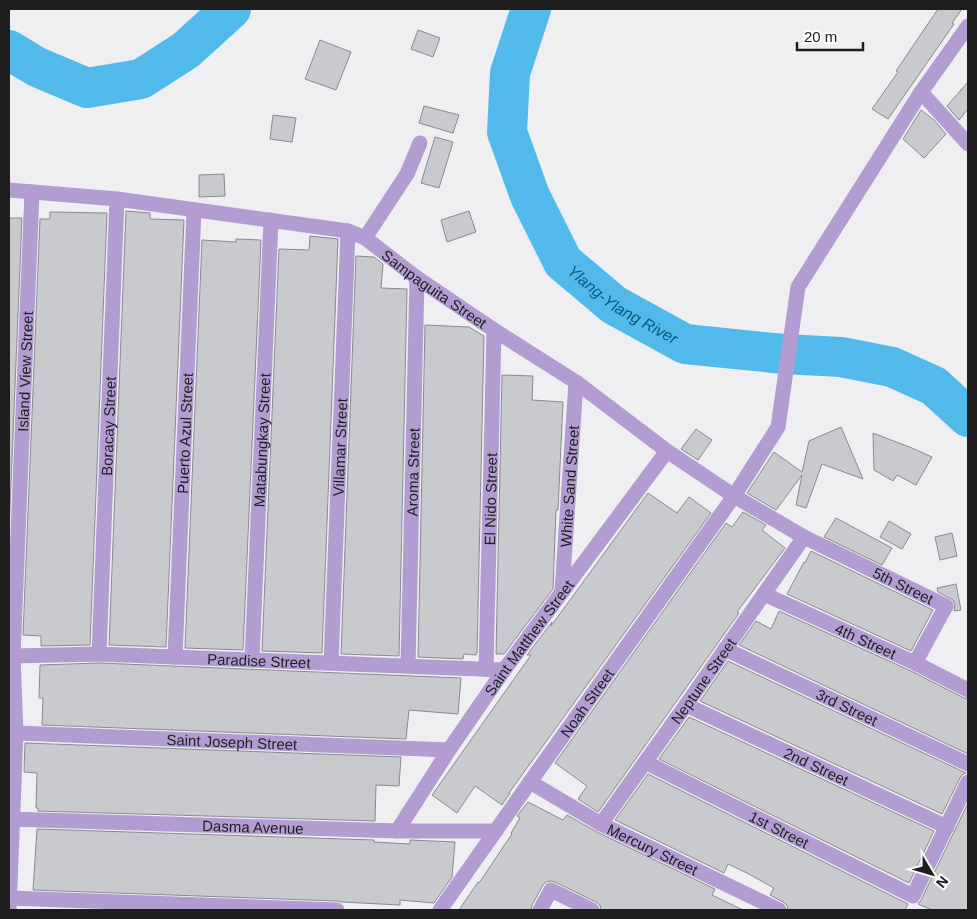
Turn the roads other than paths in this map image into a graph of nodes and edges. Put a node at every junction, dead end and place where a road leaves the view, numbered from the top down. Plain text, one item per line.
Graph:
1 (967, 28) edge
2 (921, 92) junction
3 (420, 144) dead end
4 (968, 144) edge
5 (9, 190) edge
6 (32, 192) junction
7 (117, 199) junction
8 (194, 210) junction
9 (271, 220) junction
10 (348, 231) junction
11 (365, 238) junction
12 (417, 278) junction
13 (494, 330) junction
14 (576, 382) junction
15 (667, 451) junction
16 (734, 496) junction
17 (804, 537) junction
18 (562, 591) junction
19 (764, 594) junction
20 (726, 649) junction
21 (99, 654) junction
22 (13, 656) junction
23 (175, 658) junction
24 (252, 660) junction
25 (331, 663) junction
26 (916, 663) junction
27 (408, 666) junction
28 (486, 669) junction
29 (504, 670) junction
30 (968, 690) edge
31 (686, 705) junction
32 (16, 733) junction
33 (449, 750) junction
34 (645, 762) junction
35 (968, 764) edge
36 (530, 782) junction
37 (968, 782) edge
38 (11, 819) edge
39 (601, 824) junction
40 (947, 827) junction
41 (397, 831) junction
42 (496, 831) junction
43 (9, 898) edge
44 (9, 910) edge
45 (337, 910) edge
46 (440, 910) edge
47 (540, 910) edge
48 (592, 910) edge
49 (779, 910) edge

1 - 2 street
2 - 4 street
2 - 16 street, Noah Street
3 - 11 street
5 - 6 street, Sampaguita Street
6 - 7 street, Sampaguita Street
6 - 22 street, Island View Street
7 - 8 street, Sampaguita Street
7 - 21 street, Boracay Street
8 - 9 street, Sampaguita Street
8 - 23 street, Puerto Azul Street
9 - 10 street, Sampaguita Street
9 - 24 street, Matabungkay Street
10 - 11 street, Sampaguita Street
10 - 25 street, Villamar Street
11 - 12 street, Sampaguita Street
12 - 13 street, Sampaguita Street
12 - 27 street, Aroma Street
13 - 14 street, Sampaguita Street
13 - 28 street, El Nido Street
14 - 15 street, Sampaguita Street
14 - 18 street, White Sand Street
15 - 16 street, Sampaguita Street
15 - 18 street, Saint Matthew Street
16 - 17 street, Sampaguita Street
16 - 36 street, Noah Street
17 - 19 street, Neptune Street
17 - 26 street, 5th Street
18 - 29 street, Saint Matthew Street
19 - 20 street, Neptune Street
19 - 26 street, 4th Street
20 - 31 street, Neptune Street
20 - 35 street, 3rd Street
21 - 22 street, Paradise Street
21 - 23 street, Paradise Street
22 - 32 street, Island View Street
23 - 24 street, Paradise Street
24 - 25 street, Paradise Street
25 - 27 street, Paradise Street
26 - 30 street, 4th Street
27 - 28 street, Paradise Street
28 - 29 street, Paradise Street
29 - 33 street, Saint Matthew Street
31 - 34 street, Neptune Street
31 - 40 street, 2nd Street
32 - 33 street, Saint Joseph Street
32 - 38 street, Island View Street
33 - 41 street, Saint Matthew Street
34 - 39 street, Neptune Street
34 - 40 street, 1st Street
36 - 39 street, Mercury Street
36 - 42 street, Noah Street
37 - 40 street
38 - 41 street, Dasma Avenue
38 - 43 street, Island View Street
39 - 49 street, Mercury Street
41 - 42 street, Dasma Avenue
42 - 46 street, Noah Street
43 - 44 street, Island View Street
43 - 45 street
47 - 48 street

